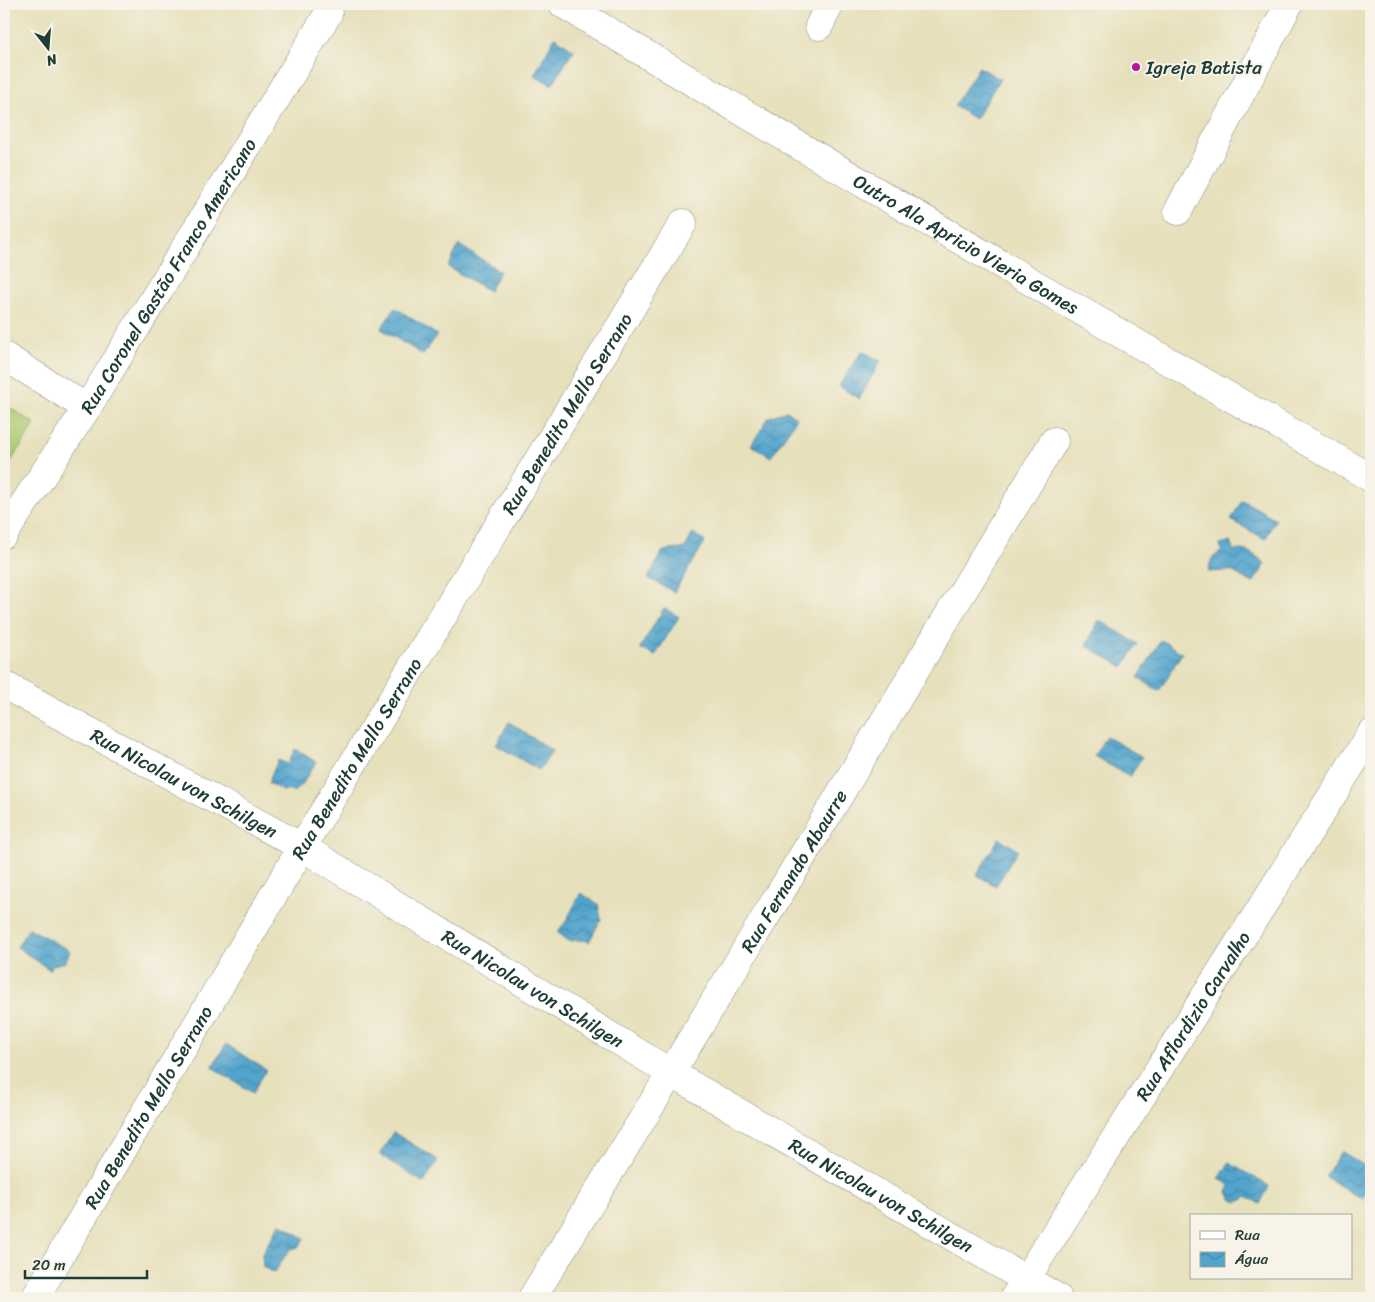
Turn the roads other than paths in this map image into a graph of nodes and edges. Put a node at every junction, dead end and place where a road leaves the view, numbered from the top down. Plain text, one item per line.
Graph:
1 (564, 4) edge
2 (1289, 4) edge
3 (328, 14) dead end
4 (1178, 211) dead end
5 (683, 223) dead end
6 (4, 356) edge
7 (87, 408) junction
8 (1054, 441) dead end
9 (1371, 478) edge
10 (4, 534) edge
11 (4, 685) edge
12 (1371, 734) edge
13 (302, 847) junction
14 (671, 1073) junction
15 (1020, 1289) edge
16 (35, 1298) edge
17 (532, 1298) edge
18 (1058, 1298) edge

1 - 9 street, Outro Ala Apricio Vieria Gomes
2 - 4 street
3 - 7 street, Rua Coronel Gastão Franco Americano
5 - 13 street, Rua Benedito Mello Serrano
6 - 7 street
7 - 10 street, Rua Coronel Gastão Franco Americano
8 - 14 street, Rua Fernando Abaurre
11 - 13 street, Rua Nicolau von Schilgen
12 - 15 street, Rua Aflordizio Carvalho
13 - 14 street, Rua Nicolau von Schilgen
13 - 16 street, Rua Benedito Mello Serrano
14 - 15 street, Rua Nicolau von Schilgen
14 - 17 street, Rua Fernando Abaurre
15 - 18 street, Rua Nicolau von Schilgen

